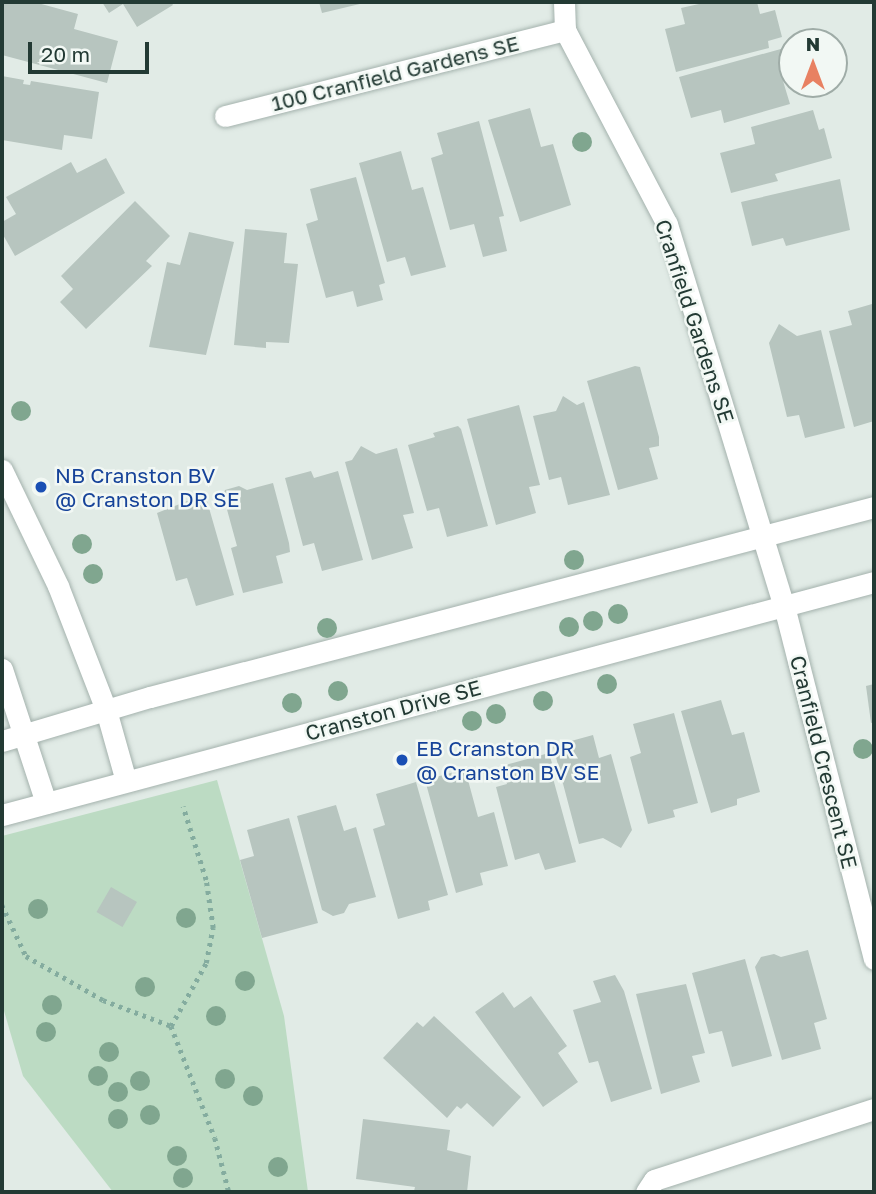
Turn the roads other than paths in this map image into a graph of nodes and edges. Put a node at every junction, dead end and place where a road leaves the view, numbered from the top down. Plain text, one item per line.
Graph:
1 (564, 2) edge
2 (565, 30) junction
3 (225, 116) dead end
4 (2, 470) edge
5 (874, 506) edge
6 (761, 534) junction
7 (874, 582) edge
8 (784, 606) junction
9 (2, 669) edge
10 (106, 710) junction
11 (24, 735) junction
12 (2, 741) edge
13 (126, 781) junction
14 (46, 803) junction
15 (2, 815) edge
16 (874, 959) edge
17 (874, 1109) edge
18 (646, 1192) edge

1 - 2 street, Cranfield Gardens SE
2 - 3 street, 100 Cranfield Gardens SE
2 - 6 street, Cranfield Gardens SE
4 - 10 street
5 - 6 street
6 - 8 street
6 - 10 street
7 - 8 street, Cranston Drive SE
8 - 13 street, Cranston Drive SE
8 - 16 street, Cranfield Crescent SE
9 - 11 street
10 - 11 street
10 - 13 street
11 - 12 street
11 - 14 street
13 - 14 street, Cranston Drive SE
14 - 15 street, Cranston Drive SE
17 - 18 street

